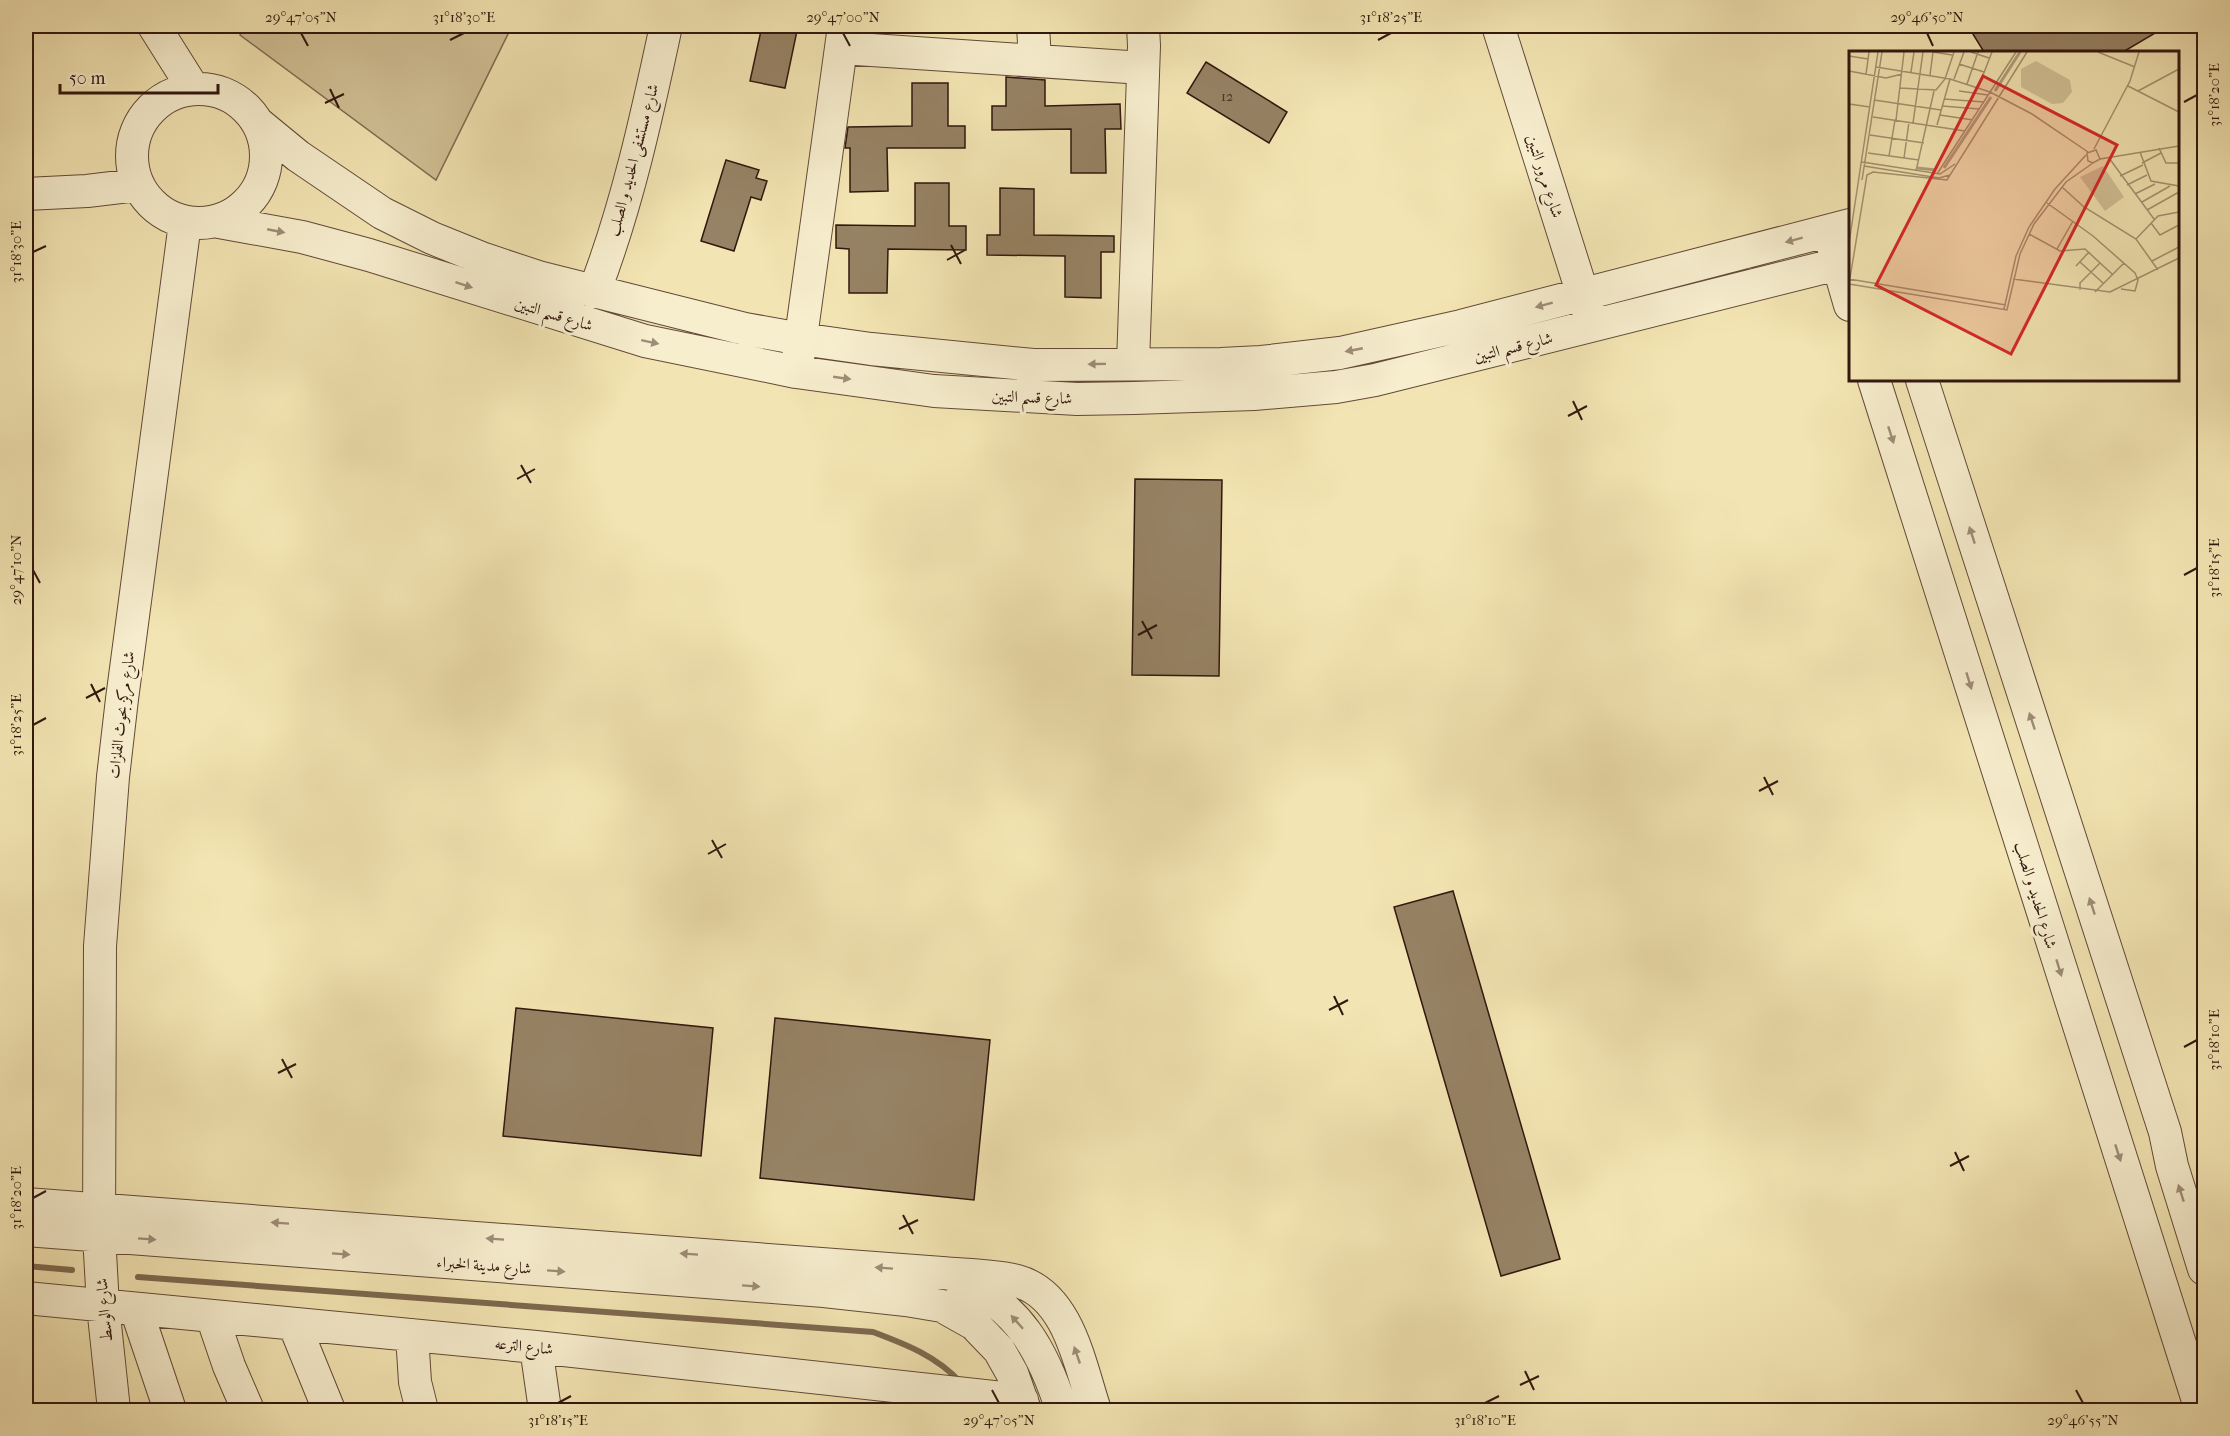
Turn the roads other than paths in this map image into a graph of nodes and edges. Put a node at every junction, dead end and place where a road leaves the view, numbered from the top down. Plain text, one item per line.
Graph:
1 (154, 26) edge
2 (666, 26) edge
3 (1033, 26) edge
4 (1143, 26) edge
5 (1498, 26) edge
6 (843, 37) edge
7 (1035, 60) junction
8 (1143, 68) junction
9 (193, 88) junction
10 (259, 124) junction
11 (137, 185) junction
12 (26, 194) edge
13 (219, 222) junction
14 (185, 223) junction
15 (1839, 228) edge
16 (1844, 263) edge
17 (594, 292) junction
18 (1849, 293) edge
19 (1583, 294) junction
20 (1593, 326) junction
21 (801, 339) junction
22 (1132, 364) junction
23 (796, 372) junction
24 (1874, 381) edge
25 (1922, 381) edge
26 (2001, 624) junction
27 (1956, 639) junction
28 (2116, 981) junction
29 (2069, 999) junction
30 (26, 1204) edge
31 (99, 1222) junction
32 (26, 1230) edge
33 (2205, 1269) edge
34 (942, 1273) junction
35 (26, 1298) edge
36 (103, 1306) junction
37 (136, 1309) junction
38 (212, 1316) junction
39 (294, 1324) junction
40 (412, 1335) junction
41 (536, 1347) junction
42 (1023, 1405) edge
43 (114, 1410) edge
44 (170, 1410) edge
45 (248, 1410) edge
46 (329, 1410) edge
47 (422, 1410) edge
48 (545, 1410) edge
49 (1062, 1410) edge
50 (1095, 1410) edge
51 (2201, 1410) edge

1 - 9 street
2 - 17 street, شارع مستشفى الحديد و الصلب
3 - 7 street
4 - 8 street
5 - 19 street, شارع مرور التبين
6 - 7 street
6 - 21 street
7 - 8 street
8 - 22 street
9 - 10 street
9 - 11 street
10 - 13 street
10 - 17 street, شارع قسم التبين
11 - 12 street
11 - 14 street
13 - 14 street
13 -> 23 street, شارع قسم التبين
14 - 31 street, شارع مركز بحوث الفلزات
15 - 16 street
15 -> 19 street, شارع قسم التبين
16 - 18 street
16 - 20 street, شارع قسم التبين
17 - 21 street, شارع قسم التبين
19 - 20 street, شارع مرور التبين
19 -> 22 street, شارع قسم التبين
23 -> 20 street, شارع قسم التبين
22 -> 21 street, شارع قسم التبين
21 - 23 street
24 -> 27 street, شارع الحديد و الصلب
26 -> 25 street
26 - 27 street
28 -> 26 street
27 -> 29 street, شارع الحديد و الصلب
28 - 29 street
33 -> 28 street
29 -> 51 street, شارع الحديد و الصلب
30 - 31 street, شارع مدينة الخبراء
31 - 32 street, شارع مدينة الخبراء
34 -> 31 street, شارع مدينة الخبراء
31 - 36 street, شارع الوسط
31 -> 42 street, شارع مدينة الخبراء
49 -> 34 street
50 -> 34 street, شارع مدينة الخبراء
35 - 36 street, شارع الترعه
36 - 37 street, شارع الترعه
36 - 43 street, شارع الوسط
37 - 38 street, شارع الترعه
37 - 44 street
38 - 39 street, شارع الترعه
38 - 45 street
39 - 40 street, شارع الترعه
39 - 46 street
40 - 41 street, شارع الترعه
40 - 47 street
41 - 42 street, شارع الترعه
41 - 48 street

